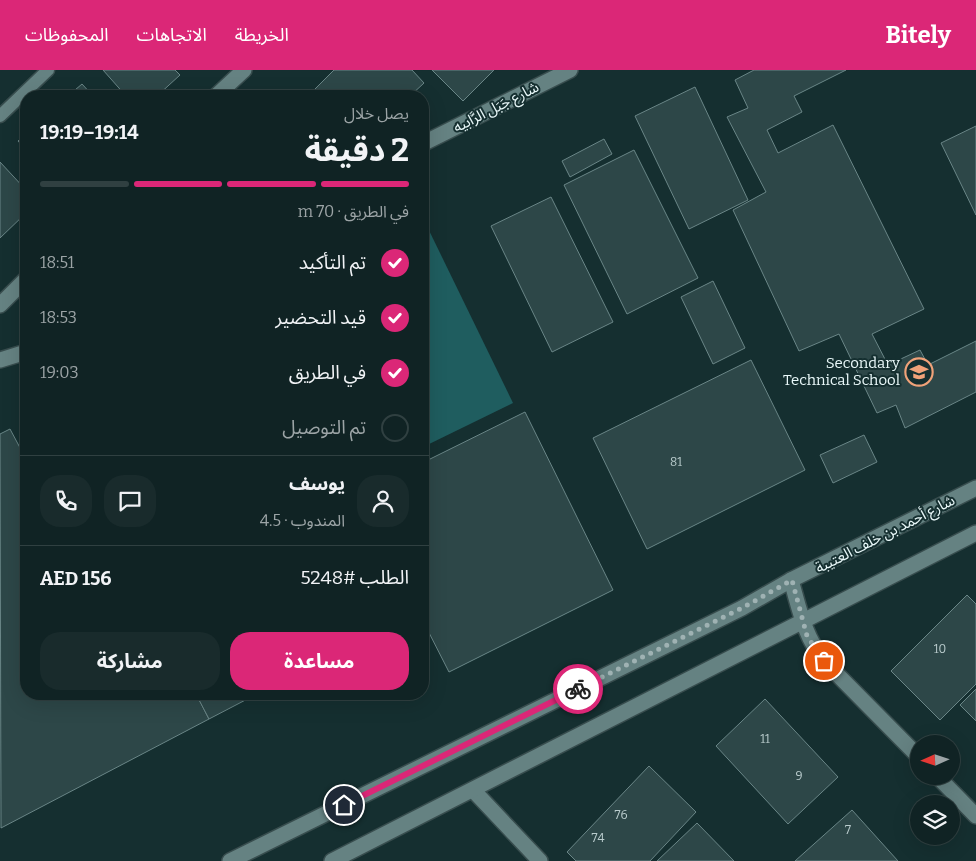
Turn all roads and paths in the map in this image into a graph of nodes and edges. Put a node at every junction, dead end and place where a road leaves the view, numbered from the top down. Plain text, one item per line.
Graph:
1 (48, 70) edge
2 (570, 70) edge
3 (238, 72) edge
4 (27, 90) edge
5 (222, 90) edge
6 (20, 97) edge
7 (0, 116) edge
8 (429, 140) edge
9 (20, 285) edge
10 (0, 305) edge
11 (20, 354) edge
12 (0, 360) edge
13 (976, 488) edge
14 (973, 539) edge
15 (792, 580) junction
16 (803, 622) junction
17 (910, 748) edge
18 (946, 785) edge
19 (473, 790) junction
20 (976, 816) edge
21 (240, 859) edge
22 (332, 861) edge
23 (540, 861) edge

1 - 4 lane
2 - 8 street, شارع جَبَل الرَّابيه
3 - 5 street
6 - 7 lane
9 - 10 street
11 - 12 street
13 - 15 street, شارع أحمد بن خلف العتيبة
14 - 16 street
15 - 16 street
15 - 21 street, شارع أحمد بن خلف العتيبة
16 - 17 street
16 - 19 street
18 - 20 street
19 - 22 street
19 - 23 street

